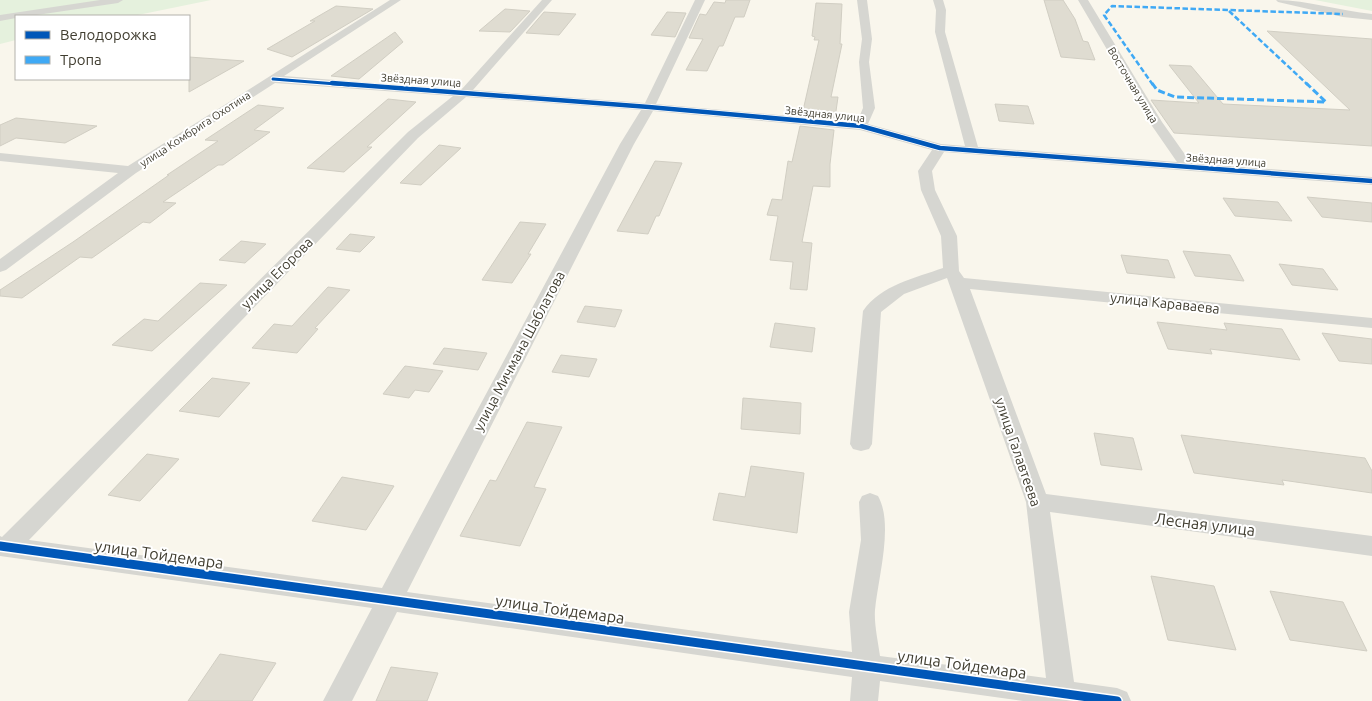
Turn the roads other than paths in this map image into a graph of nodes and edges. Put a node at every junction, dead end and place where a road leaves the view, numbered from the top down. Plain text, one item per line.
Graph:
1 (118, 0) edge
2 (396, 0) edge
3 (547, 0) edge
4 (700, 0) edge
5 (862, 0) edge
6 (938, 0) edge
7 (1083, 0) edge
8 (1281, 0) edge
9 (20, 15) edge
10 (15, 16) edge
11 (1372, 17) edge
12 (0, 18) edge
13 (273, 79) junction
14 (464, 93) junction
15 (649, 107) junction
16 (861, 126) junction
17 (940, 148) junction
18 (973, 151) junction
19 (0, 157) edge
20 (1187, 167) junction
21 (131, 170) junction
22 (1372, 181) edge
23 (0, 267) edge
24 (955, 277) junction
25 (1372, 323) edge
26 (861, 444) dead end
27 (870, 502) dead end
28 (1037, 502) junction
29 (3, 546) edge
30 (1372, 546) edge
31 (388, 600) junction
32 (867, 666) junction
33 (1063, 697) edge
34 (337, 701) edge
35 (864, 701) edge
36 (1117, 701) edge

1 - 9 street
2 - 13 street, улица Комбрига Охотина
3 - 14 street, улица Егорова
4 - 15 street, улица Мичмана Шаблатова
5 - 16 street
6 - 18 street
7 - 20 street, Восточная улица
8 - 11 street
10 - 12 street
13 - 14 street, Звёздная улица
13 - 21 street, улица Комбрига Охотина
14 - 15 street, Звёздная улица
14 - 29 street, улица Егорова
15 - 16 street, Звёздная улица
15 - 31 street, улица Мичмана Шаблатова
16 - 17 street, Звёздная улица
17 - 18 street, Звёздная улица
17 - 24 street, улица Галавтеева
18 - 20 street, Звёздная улица
19 - 21 street
20 - 22 street, Звёздная улица
21 - 23 street, улица Комбрига Охотина
24 - 25 street, улица Караваева
24 - 26 street
24 - 28 street, улица Галавтеева
27 - 32 street
28 - 30 street, Лесная улица
28 - 33 street, улица Галавтеева
29 - 31 street, улица Тойдемара
31 - 32 street, улица Тойдемара
31 - 34 street, улица Мичмана Шаблатова
32 - 33 street, улица Тойдемара
32 - 35 street
33 - 36 street, улица Тойдемара

